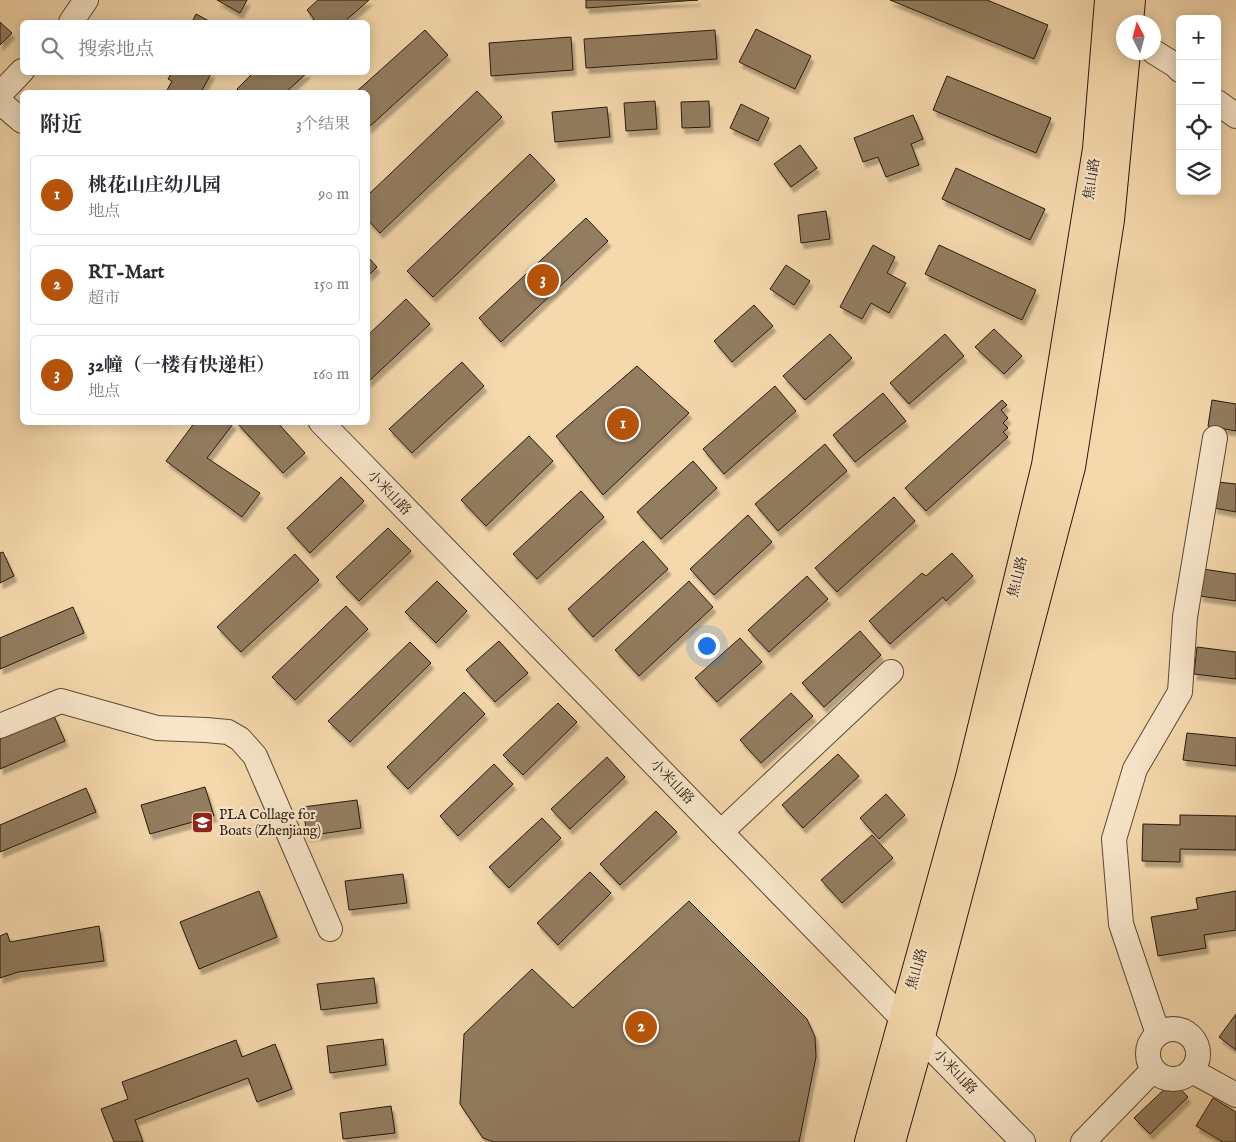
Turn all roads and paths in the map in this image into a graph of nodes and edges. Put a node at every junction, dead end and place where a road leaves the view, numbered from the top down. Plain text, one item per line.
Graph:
1 (86, 0) edge
2 (1109, 0) edge
3 (1131, 0) edge
4 (1130, 15) edge
5 (72, 20) edge
6 (1161, 56) edge
7 (1125, 60) edge
8 (1176, 66) edge
9 (20, 73) edge
10 (0, 94) edge
11 (0, 102) edge
12 (1221, 105) edge
13 (1236, 116) edge
14 (20, 118) edge
15 (324, 425) edge
16 (1215, 438) dead end
17 (892, 672) dead end
18 (0, 726) edge
19 (721, 832) junction
20 (330, 929) dead end
21 (912, 1027) junction
22 (1158, 1034) junction
23 (1153, 1070) junction
24 (1192, 1071) junction
25 (1236, 1094) edge
26 (869, 1142) edge
27 (891, 1142) edge
28 (1024, 1142) edge
29 (1083, 1142) edge

1 - 5 street
2 - 21 main road, 焦山路
3 - 4 main road
6 - 8 street
7 - 21 main road, 焦山路
9 - 10 street
11 - 14 street
12 - 13 street
15 - 19 street, 小米山路
16 - 22 street
17 - 19 street
18 - 20 street
19 - 21 street, 小米山路
21 - 26 main road, 焦山路
21 - 27 main road, 焦山路
21 - 28 street, 小米山路
22 - 23 street
22 - 24 street
23 - 24 street
23 - 29 street
24 - 25 street

